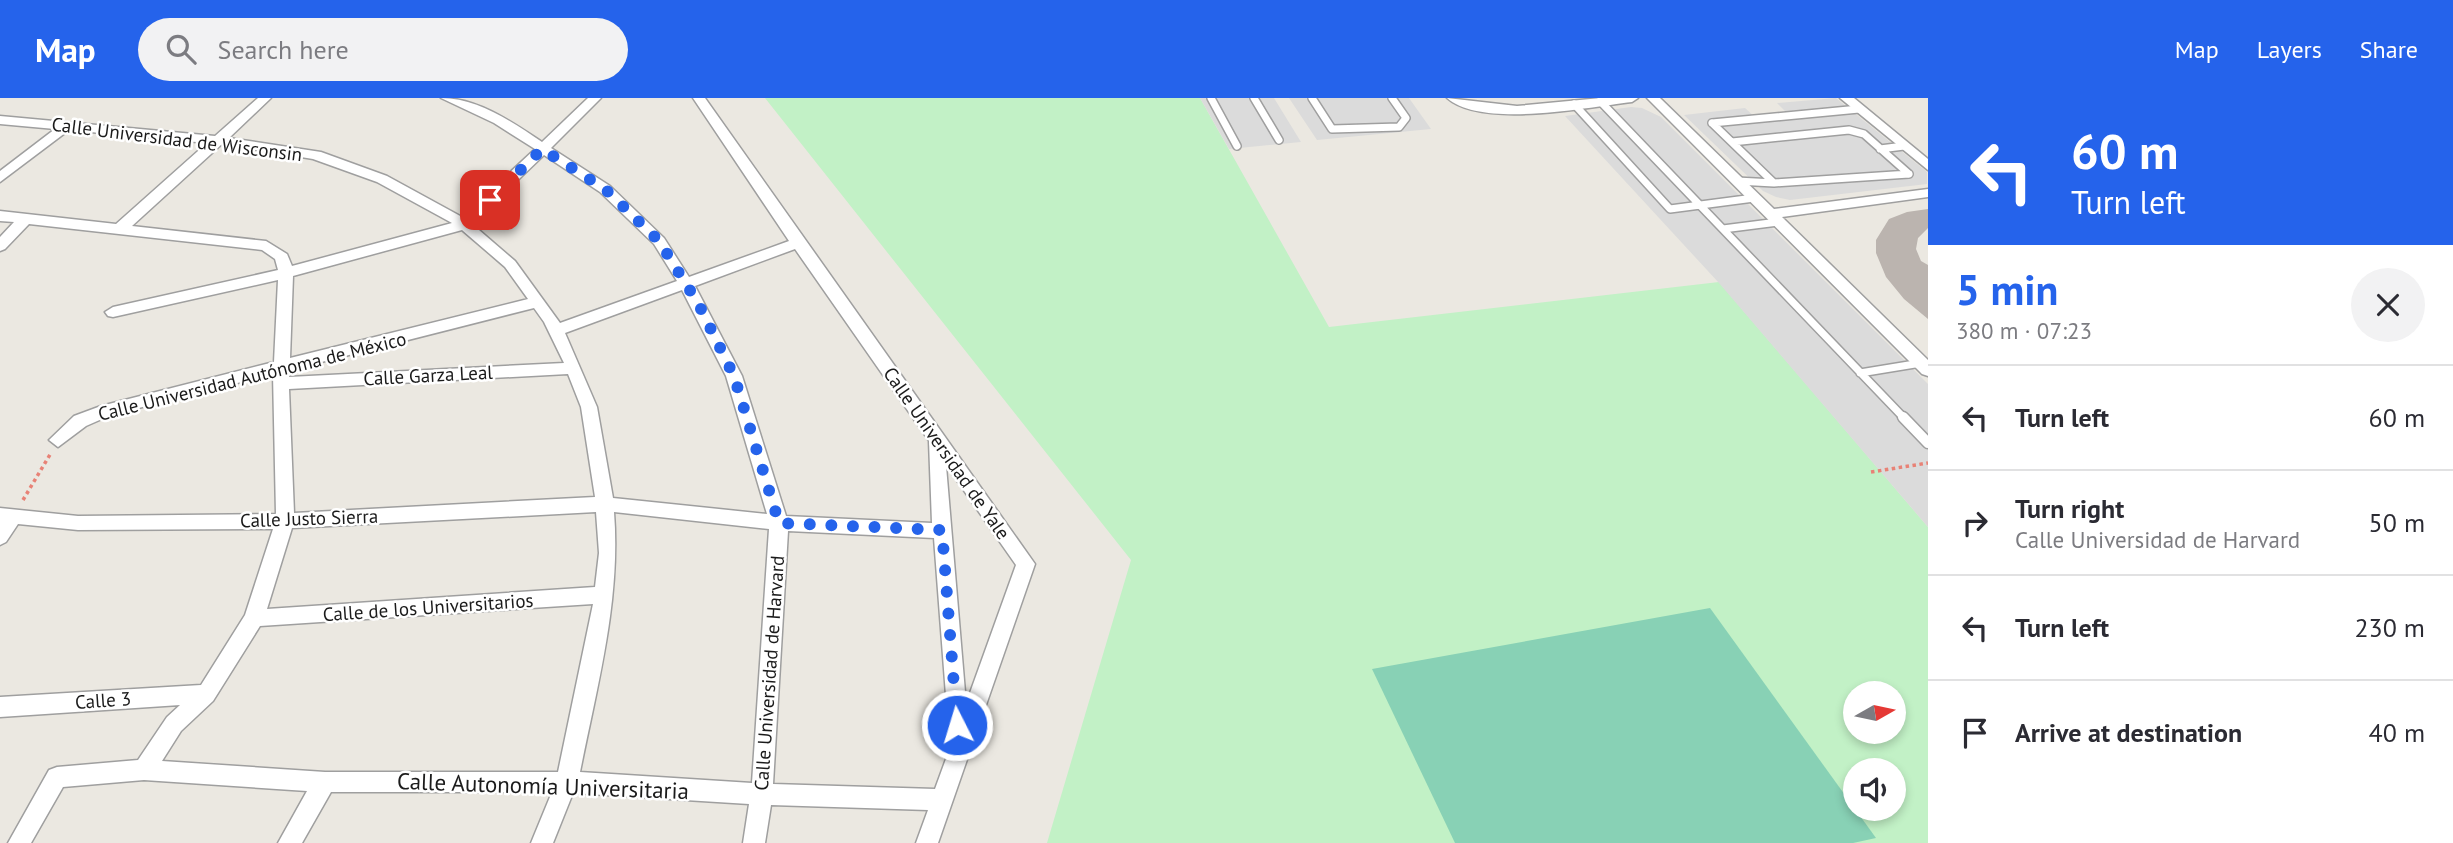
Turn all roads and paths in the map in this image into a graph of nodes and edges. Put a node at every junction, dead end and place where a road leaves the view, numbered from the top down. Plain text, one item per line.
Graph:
1 (265, 98) edge
2 (447, 98) edge
3 (595, 98) edge
4 (699, 98) edge
5 (1211, 98) edge
6 (1254, 98) edge
7 (1312, 98) edge
8 (1392, 98) edge
9 (1453, 98) edge
10 (1632, 98) edge
11 (1653, 98) edge
12 (1846, 98) edge
13 (1600, 101) junction
14 (1574, 104) junction
15 (1859, 108) junction
16 (0, 120) edge
17 (68, 125) junction
18 (219, 140) junction
19 (1279, 140) dead end
20 (1732, 142) junction
21 (1237, 146) dead end
22 (1904, 146) junction
23 (542, 149) junction
24 (1880, 149) junction
25 (1928, 166) edge
26 (0, 178) edge
27 (1737, 181) junction
28 (1774, 183) junction
29 (1928, 193) edge
30 (1754, 198) junction
31 (1699, 205) junction
32 (0, 216) edge
33 (26, 218) junction
34 (1774, 218) junction
35 (464, 224) junction
36 (121, 228) junction
37 (1723, 229) junction
38 (798, 243) junction
39 (0, 246) edge
40 (286, 273) junction
41 (686, 283) junction
42 (538, 302) junction
43 (113, 312) dead end
44 (556, 330) junction
45 (1924, 366) edge
46 (574, 368) junction
47 (1860, 373) junction
48 (282, 376) junction
49 (58, 440) joint
50 (938, 440) junction
51 (1928, 443) edge
52 (1928, 463) edge
53 (1871, 472) dead end
54 (605, 505) junction
55 (7, 516) edge
56 (285, 521) junction
57 (779, 523) junction
58 (942, 530) junction
59 (0, 537) edge
60 (603, 595) junction
61 (254, 618) junction
62 (206, 694) junction
63 (0, 707) edge
64 (959, 753) junction
65 (144, 770) junction
66 (325, 782) junction
67 (567, 782) junction
68 (762, 794) junction
69 (942, 800) junction
70 (19, 843) edge
71 (289, 843) edge
72 (542, 843) edge
73 (754, 843) edge
74 (927, 843) edge

1 - 18 street
2 - 23 street, Calle Universidad de Harvard
3 - 23 street
4 - 38 street, Calle Universidad de Yale
5 - 21 lane
6 - 19 lane
7 - 8 lane
9 - 14 street
10 - 13 street
11 - 27 street
12 - 15 street
13 - 14 street
13 - 31 lane
14 - 31 lane
15 - 20 lane
15 - 22 street
16 - 17 street, Calle Universidad de Wisconsin
17 - 18 street, Calle Universidad de Wisconsin
17 - 26 street
18 - 35 street, Calle Universidad de Wisconsin
18 - 36 street
20 - 24 lane
20 - 28 lane
22 - 24 lane
22 - 25 street
23 - 35 street
23 - 41 street, Calle Universidad de Harvard
24 - 28 lane
27 - 28 lane
27 - 30 street
29 - 34 street
30 - 31 lane
30 - 34 street
31 - 37 lane
32 - 33 street
33 - 36 street
33 - 39 street
34 - 37 lane
34 - 45 street
35 - 40 street
35 - 42 street, Calle Universidad de Wisconsin
36 - 40 street
37 - 47 lane
38 - 41 street
38 - 50 street, Calle Universidad de Yale
40 - 43 street
40 - 48 street
41 - 44 street
41 - 57 street, Calle Universidad de Harvard
42 - 44 street, Calle Universidad de Wisconsin
42 - 48 street, Calle Universidad Autónoma de México
44 - 46 street, Calle Universidad de Wisconsin
45 - 47 lane
46 - 48 street, Calle Garza Leal
46 - 54 street, Calle Universidad de Wisconsin
47 - 51 lane
48 - 49 street, Calle Universidad Autónoma de México
48 - 56 street
49 - 55 path
50 - 58 street
50 - 64 street, Calle Universidad de Yale
52 - 53 path
54 - 56 street, Calle Justo Sierra
54 - 57 street, Calle Justo Sierra
54 - 60 street, Calle Universidad de Wisconsin
55 - 56 street, Calle Justo Sierra
55 - 59 street
56 - 61 street
57 - 58 street, Calle Justo Sierra
57 - 68 street, Calle Universidad de Harvard
58 - 64 street
60 - 61 street, Calle de los Universitarios
60 - 67 street, Calle Universidad de Wisconsin
61 - 62 street
62 - 63 street, Calle 3
62 - 65 street
64 - 69 street, Calle Universidad de Yale
65 - 66 street, Calle Autonomía Universitaria
65 - 70 street, Calle Autonomía Universitaria
66 - 67 street, Calle Autonomía Universitaria
66 - 71 street
67 - 68 street, Calle Autonomía Universitaria
67 - 72 street, Calle Universidad de Wisconsin
68 - 69 street, Calle Autonomía Universitaria
68 - 73 street, Calle Universidad de Harvard
69 - 74 street, Calle Universidad de Yale

